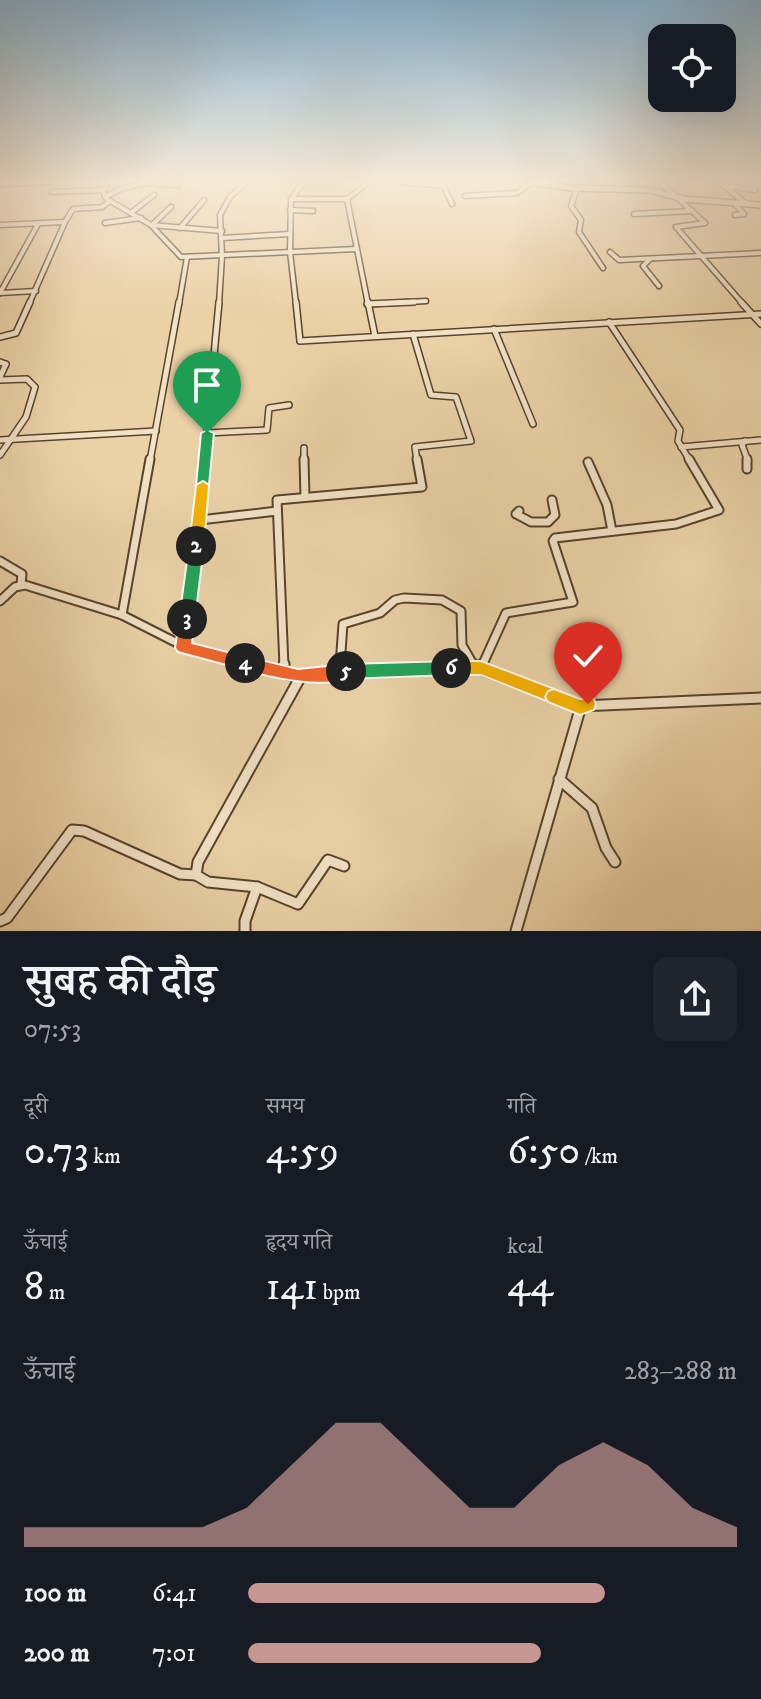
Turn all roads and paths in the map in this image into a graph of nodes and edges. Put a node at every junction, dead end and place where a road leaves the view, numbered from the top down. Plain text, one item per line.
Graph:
1 (37, 225) edge
2 (64, 225) edge
3 (151, 225) edge
4 (155, 225) edge
5 (182, 225) edge
6 (221, 225) edge
7 (290, 225) edge
8 (352, 225) edge
9 (580, 225) edge
10 (687, 225) edge
11 (180, 228) junction
12 (222, 231) junction
13 (290, 234) junction
14 (222, 238) junction
15 (356, 249) junction
16 (290, 252) junction
17 (610, 252) dead end
18 (761, 253) edge
19 (222, 256) junction
20 (702, 256) junction
21 (187, 257) junction
22 (650, 259) junction
23 (603, 268) dead end
24 (659, 286) dead end
25 (36, 291) junction
26 (0, 293) edge
27 (426, 301) dead end
28 (367, 304) junction
29 (752, 314) junction
30 (761, 314) edge
31 (609, 322) junction
32 (761, 324) edge
33 (494, 329) junction
34 (413, 334) junction
35 (375, 336) junction
36 (0, 337) edge
37 (0, 362) edge
38 (0, 378) edge
39 (289, 405) dead end
40 (533, 424) dead end
41 (156, 431) junction
42 (207, 433) junction
43 (4, 440) edge
44 (761, 440) edge
45 (745, 441) junction
46 (681, 447) junction
47 (304, 448) dead end
48 (0, 455) edge
49 (588, 462) dead end
50 (747, 469) dead end
51 (305, 497) junction
52 (552, 500) dead end
53 (277, 511) junction
54 (524, 519) dead end
55 (200, 520) junction
56 (544, 523) junction
57 (612, 531) junction
58 (554, 539) junction
59 (0, 561) edge
60 (21, 584) junction
61 (0, 601) edge
62 (122, 615) junction
63 (184, 648) junction
64 (478, 668) junction
65 (284, 672) junction
66 (339, 672) junction
67 (301, 676) junction
68 (761, 698) edge
69 (580, 707) junction
70 (559, 779) junction
71 (615, 862) dead end
72 (344, 866) dead end
73 (196, 875) junction
74 (257, 887) junction
75 (0, 921) edge
76 (245, 931) edge
77 (516, 931) edge

1 - 26 street
2 - 25 street
3 - 21 street
4 - 11 street
5 - 11 street
6 - 12 street
7 - 13 street
8 - 15 street
9 - 23 street
10 - 20 street
11 - 12 street
12 - 14 street
13 - 14 street
13 - 16 street
14 - 19 street
15 - 16 street
15 - 28 street
16 - 19 street
16 - 35 street
17 - 22 street
18 - 20 street
19 - 21 street
19 - 42 street
20 - 22 street
20 - 29 street
21 - 41 street
22 - 24 street
25 - 26 street
25 - 36 street
27 - 28 street
28 - 35 street
29 - 30 street
29 - 31 street
29 - 32 street
31 - 33 street
31 - 46 street
33 - 34 street
33 - 40 street
34 - 35 street
34 - 51 street
37 - 38 street
38 - 43 street
39 - 42 street
41 - 43 street
41 - 62 street
42 - 55 street
43 - 48 street
44 - 45 street
45 - 46 street
45 - 50 street
46 - 57 street
47 - 51 street
49 - 57 street
51 - 53 street
52 - 56 street
53 - 55 street
53 - 65 street
54 - 56 street
55 - 63 street
56 - 58 street
57 - 58 street
58 - 64 street
59 - 60 street
60 - 61 street
60 - 62 street
62 - 63 street
63 - 65 street
64 - 66 street
64 - 66 street
64 - 69 street
65 - 67 street
66 - 67 street
67 - 73 street
68 - 69 street
69 - 70 street
70 - 71 street
70 - 77 street
72 - 74 street
73 - 74 street
73 - 75 street
74 - 76 street

